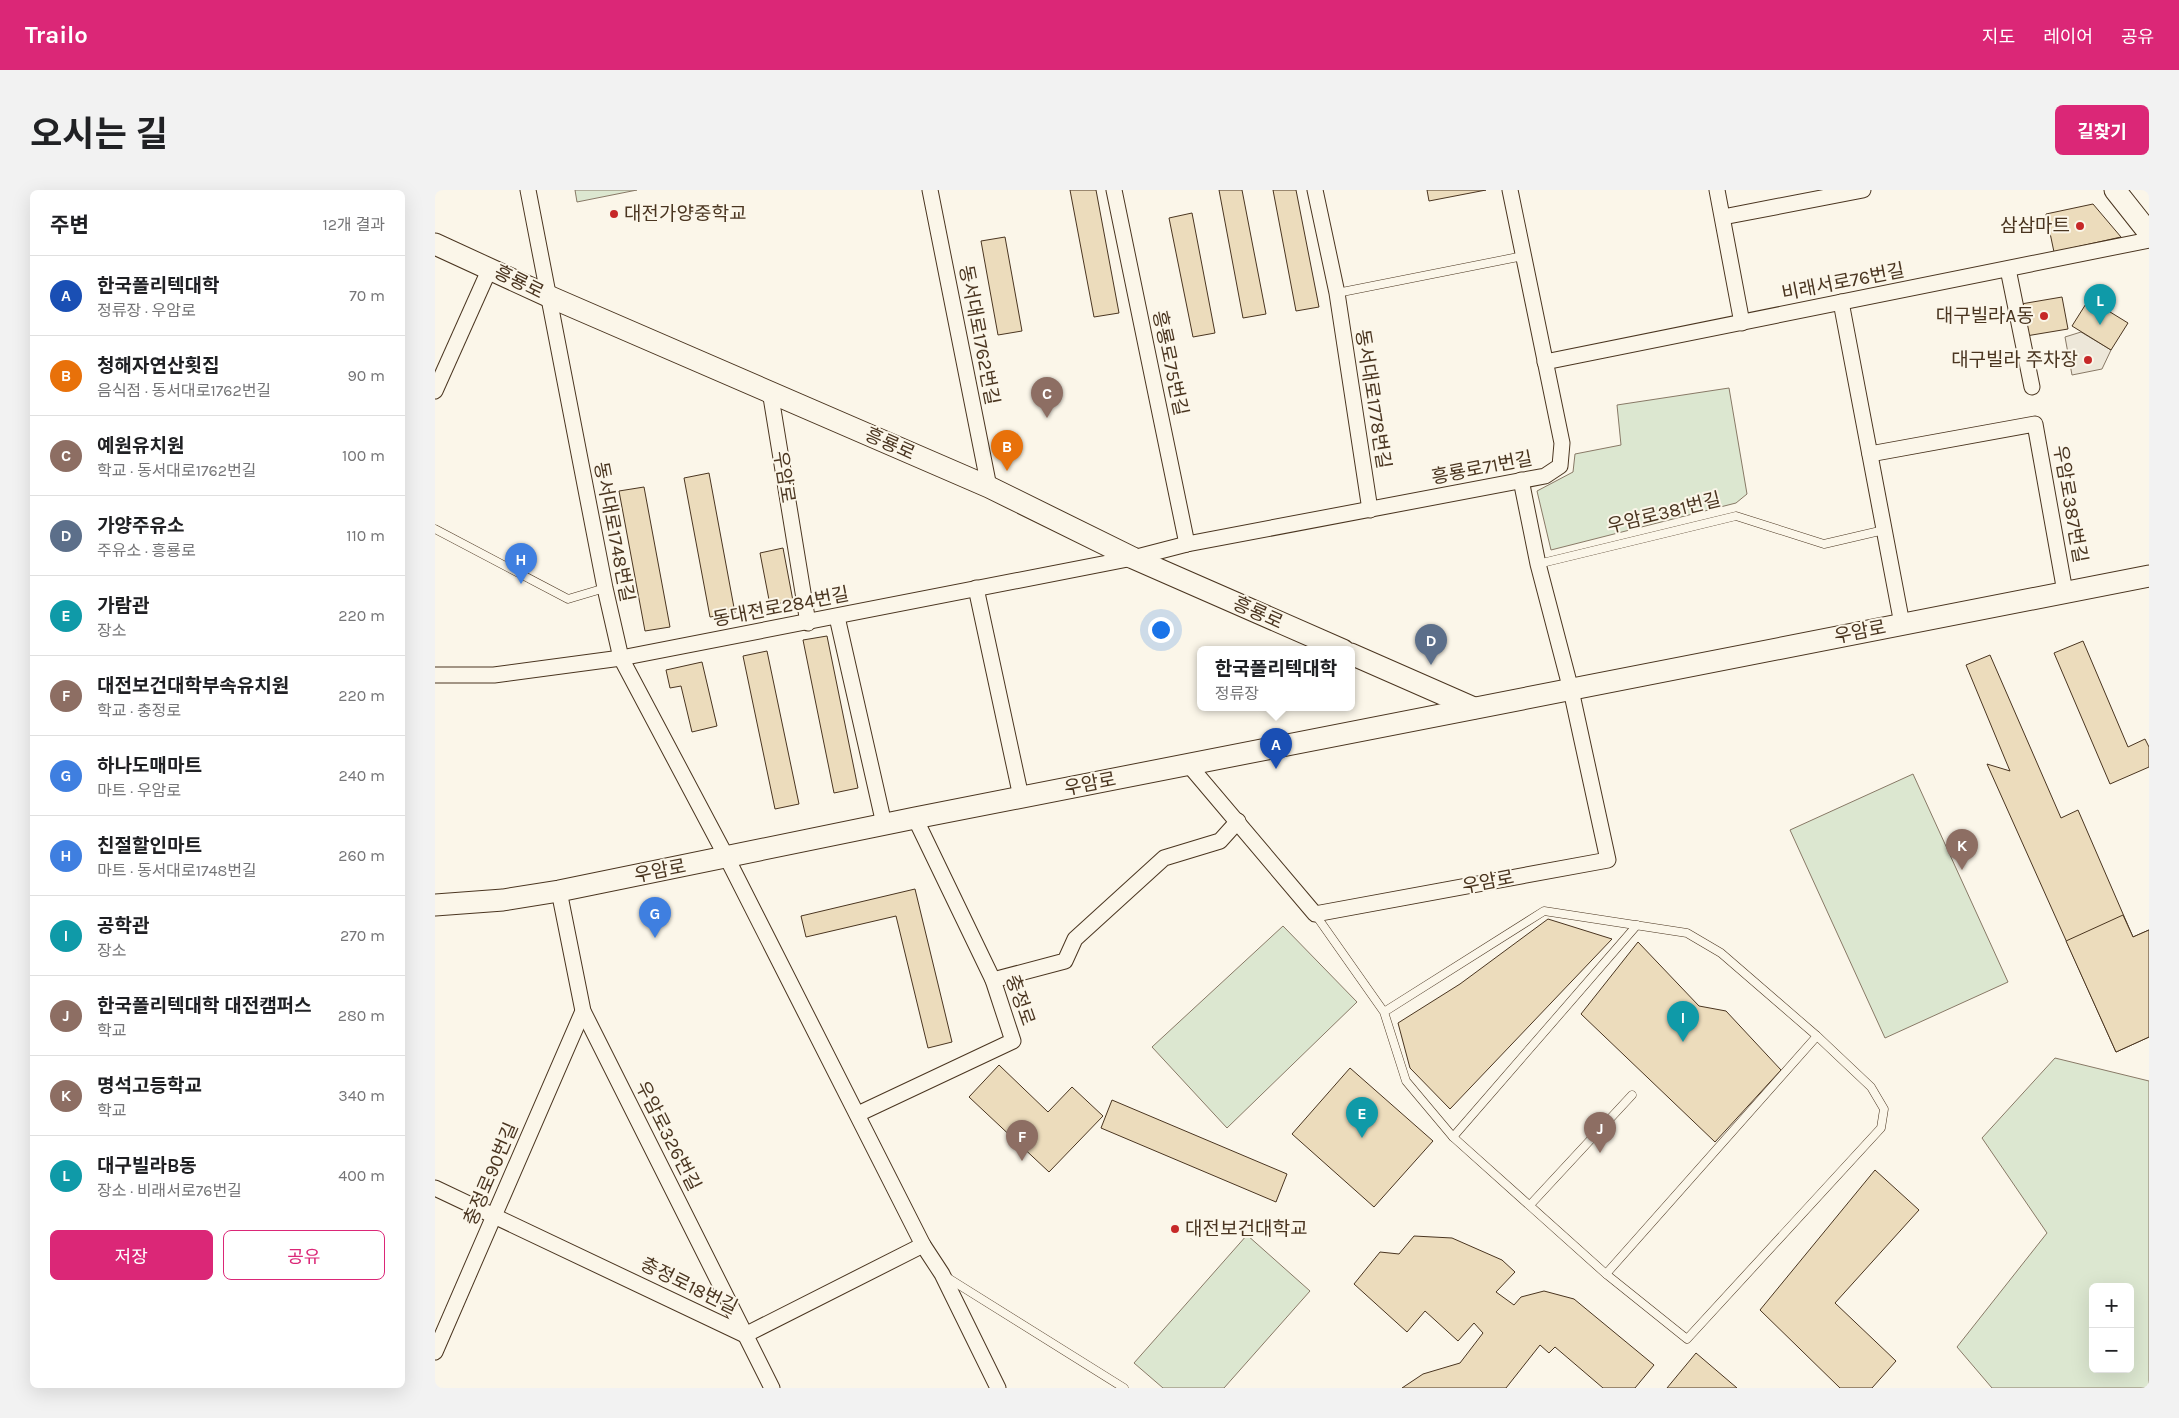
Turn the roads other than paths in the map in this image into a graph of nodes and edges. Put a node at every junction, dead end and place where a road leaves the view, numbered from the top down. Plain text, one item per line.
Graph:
1 (527, 190) edge
2 (930, 190) edge
3 (1114, 190) edge
4 (1315, 190) edge
5 (1510, 190) edge
6 (1717, 190) edge
7 (1863, 190) edge
8 (2115, 190) edge
9 (1723, 217) junction
10 (2149, 233) edge
11 (2149, 240) edge
12 (435, 244) edge
13 (1523, 256) junction
14 (490, 268) junction
15 (2008, 269) junction
16 (1337, 293) junction
17 (548, 296) junction
18 (1841, 302) junction
19 (1742, 322) junction
20 (1545, 362) junction
21 (2032, 387) dead end
22 (435, 391) edge
23 (770, 391) junction
24 (1870, 454) junction
25 (1521, 480) junction
26 (989, 487) junction
27 (1370, 510) junction
28 (435, 529) edge
29 (1884, 530) junction
30 (1187, 544) junction
31 (1133, 558) junction
32 (1538, 564) junction
33 (2149, 576) edge
34 (605, 588) junction
35 (976, 588) junction
36 (2065, 592) junction
37 (837, 617) junction
38 (808, 623) junction
39 (1902, 624) junction
40 (1334, 646) edge
41 (1355, 656) edge
42 (621, 658) junction
43 (435, 675) edge
44 (1571, 690) junction
45 (1474, 708) junction
46 (1188, 764) junction
47 (1021, 797) junction
48 (915, 818) junction
49 (1238, 821) junction
50 (884, 824) junction
51 (727, 858) junction
52 (559, 891) junction
53 (435, 905) edge
54 (1315, 914) junction
55 (1637, 925) junction
56 (993, 980) junction
57 (583, 1011) junction
58 (1384, 1012) junction
59 (1817, 1036) junction
60 (1632, 1095) dead end
61 (858, 1114) junction
62 (1453, 1137) junction
63 (435, 1188) edge
64 (1530, 1205) junction
65 (495, 1215) junction
66 (923, 1245) junction
67 (942, 1274) junction
68 (1605, 1274) junction
69 (745, 1335) junction
70 (435, 1352) edge
71 (771, 1388) edge
72 (997, 1388) edge
73 (1124, 1388) edge

1 - 17 street, 동서대로1748번길
2 - 26 street, 동서대로1762번길
3 - 30 street, 흥룡로75번길
4 - 16 street, 동서대로1778번길
5 - 13 street, 흥룡로71번길
6 - 9 street
7 - 9 street
8 - 10 main road
9 - 19 street
11 - 15 street, 비래서로76번길
12 - 14 main road, 흥룡로
13 - 16 lane
13 - 20 street, 흥룡로71번길
14 - 17 main road, 흥룡로
14 - 22 street
15 - 18 street, 비래서로76번길
15 - 21 street
16 - 27 street, 동서대로1778번길
17 - 23 main road, 흥룡로
17 - 34 street, 동서대로1748번길
18 - 19 street, 비래서로76번길
18 - 24 street
19 - 20 street, 비래서로76번길
20 - 25 street, 흥룡로71번길
23 - 26 main road, 흥룡로
23 - 38 street, 우암로
24 - 29 street
24 - 36 street, 우암로387번길
25 - 27 street, 흥룡로71번길
25 - 32 street, 우암로
26 - 31 main road, 흥룡로
27 - 30 street, 흥룡로71번길
28 - 34 lane
29 - 32 lane, 우암로381번길
29 - 39 street
30 - 31 street, 흥룡로71번길
31 - 35 street, 동대전로284번길
31 - 40 main road, 흥룡로
32 - 44 street, 우암로
33 - 36 main road, 우암로
34 - 42 street, 동서대로1748번길
35 - 37 street, 동대전로284번길
35 - 47 street
36 - 39 main road, 우암로
37 - 38 street, 동대전로284번길
37 - 50 street
38 - 42 street, 동대전로284번길
39 - 44 main road, 우암로
41 - 45 main road
42 - 43 street, 동대전로284번길
42 - 51 street, 동서대로1748번길
44 - 45 main road, 우암로
44 - 54 street, 우암로
45 - 46 main road, 우암로
46 - 47 main road, 우암로
46 - 49 street
47 - 48 main road, 우암로
48 - 50 main road, 우암로
48 - 56 street, 충정로
49 - 54 street
49 - 56 street
50 - 51 main road, 우암로
51 - 52 main road, 우암로
51 - 61 street
52 - 53 main road, 우암로
52 - 57 street, 우암로326번길
54 - 58 lane
55 - 58 lane
55 - 59 lane
55 - 62 lane
56 - 61 street, 충정로
57 - 65 street, 충정로90번길
57 - 69 street, 우암로326번길
58 - 62 lane
59 - 68 lane
59 - 68 lane
60 - 64 lane
61 - 66 street
62 - 64 lane
63 - 65 street, 충정로18번길
64 - 68 lane
65 - 69 street, 충정로18번길
65 - 70 street, 충정로90번길
66 - 67 street
66 - 69 street, 충정로18번길
67 - 72 street
67 - 73 lane
69 - 71 street, 우암로326번길

